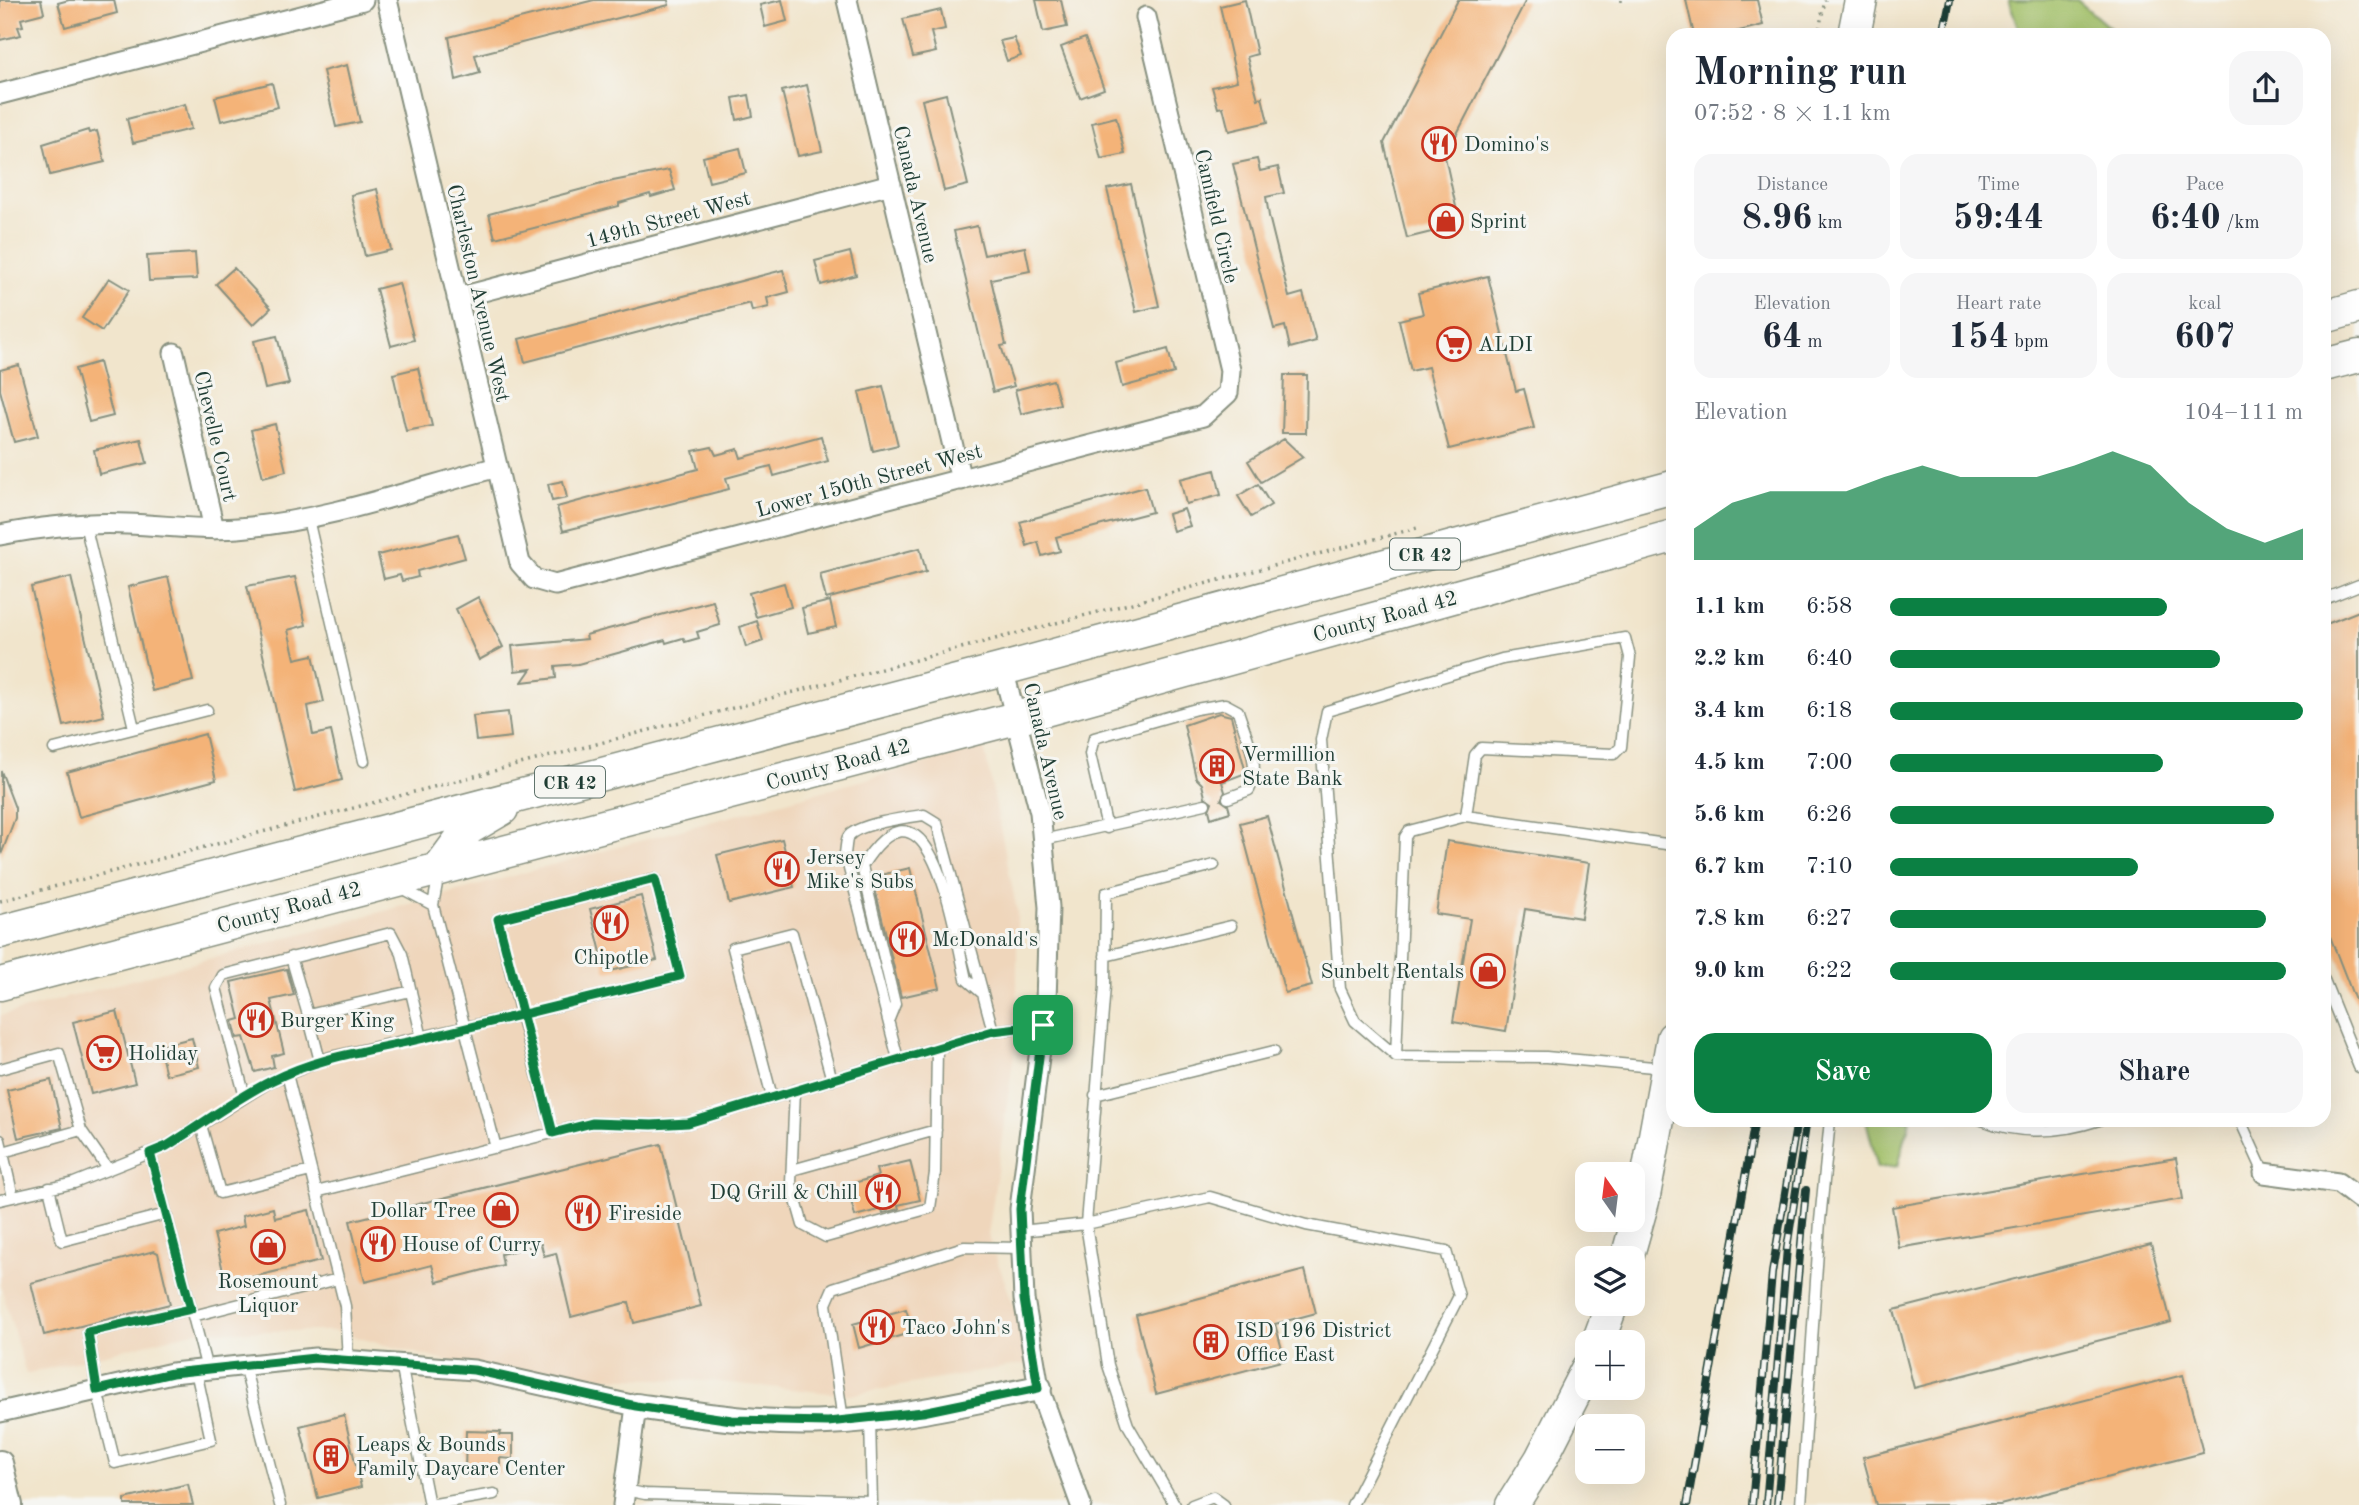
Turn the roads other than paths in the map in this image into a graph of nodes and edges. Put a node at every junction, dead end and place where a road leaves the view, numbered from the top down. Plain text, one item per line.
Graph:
1 (363, 0) edge
2 (387, 0) edge
3 (847, 0) edge
4 (1861, 0) edge
5 (1146, 17) dead end
6 (1855, 28) edge
7 (0, 94) edge
8 (891, 184) junction
9 (457, 298) junction
10 (2359, 307) edge
11 (2331, 315) edge
12 (174, 354) dead end
13 (2359, 356) edge
14 (2331, 363) edge
15 (1203, 416) joint
16 (497, 467) junction
17 (961, 480) junction
18 (1666, 489) edge
19 (308, 519) junction
20 (85, 524) junction
21 (214, 529) junction
22 (0, 535) edge
23 (1666, 538) edge
24 (546, 582) joint
25 (2359, 585) edge
26 (2331, 597) edge
27 (1003, 668) junction
28 (207, 710) dead end
29 (829, 714) junction
30 (1016, 718) junction
31 (135, 728) junction
32 (54, 748) dead end
33 (365, 761) dead end
34 (1228, 798) dead end
35 (1205, 804) dead end
36 (1466, 816) junction
37 (1107, 828) junction
38 (1043, 841) junction
39 (1666, 844) edge
40 (1214, 864) dead end
41 (440, 867) junction
42 (365, 887) junction
43 (433, 905) junction
44 (1231, 926) dead end
45 (0, 932) edge
46 (1105, 956) junction
47 (291, 957) junction
48 (0, 984) edge
49 (411, 991) junction
50 (982, 992) junction
51 (2331, 998) edge
52 (308, 1015) junction
53 (521, 1015) junction
54 (888, 1020) junction
55 (1043, 1025) junction
56 (464, 1028) junction
57 (993, 1031) junction
58 (422, 1038) junction
59 (937, 1048) junction
60 (1275, 1051) dead end
61 (1395, 1056) junction
62 (898, 1059) junction
63 (320, 1061) junction
64 (2359, 1067) edge
65 (0, 1069) edge
66 (1666, 1069) edge
67 (287, 1074) junction
68 (832, 1080) junction
69 (1666, 1080) edge
70 (795, 1090) junction
71 (1095, 1095) junction
72 (244, 1097) junction
73 (772, 1097) junction
74 (201, 1125) junction
75 (1829, 1127) edge
76 (2003, 1127) edge
77 (2079, 1127) edge
78 (2243, 1127) edge
79 (81, 1130) junction
80 (936, 1130) junction
81 (553, 1133) junction
82 (0, 1140) edge
83 (496, 1148) junction
84 (3, 1152) junction
85 (150, 1153) junction
86 (108, 1169) junction
87 (792, 1170) junction
88 (311, 1171) junction
89 (2263, 1172) joint
90 (49, 1188) junction
91 (316, 1192) junction
92 (13, 1197) junction
93 (0, 1199) edge
94 (2359, 1199) edge
95 (166, 1214) junction
96 (1086, 1224) junction
97 (1022, 1239) junction
98 (1630, 1246) edge
99 (338, 1279) junction
100 (192, 1312) junction
101 (348, 1360) junction
102 (401, 1364) junction
103 (244, 1365) junction
104 (202, 1370) junction
105 (1038, 1388) junction
106 (97, 1390) junction
107 (1575, 1392) edge
108 (636, 1406) junction
109 (0, 1412) edge
110 (870, 1418) junction
111 (843, 1420) junction
112 (0, 1463) edge
113 (494, 1494) dead end
114 (624, 1498) edge
115 (872, 1503) edge
116 (10, 1505) edge
117 (280, 1505) edge
118 (1081, 1505) edge
119 (1175, 1505) edge
120 (1192, 1505) edge
121 (1224, 1505) edge
122 (1352, 1505) edge
123 (1512, 1505) edge
124 (1801, 1505) edge

1 - 7 street
2 - 9 street, Charleston Avenue West
3 - 8 street, Canada Avenue
4 - 6 main road
5 - 15 street, Camfield Circle
8 - 9 street, 149th Street West
8 - 17 street, Canada Avenue
9 - 16 street, Charleston Avenue West
10 - 11 main road
12 - 21 street, Chevelle Court
13 - 14 main road
15 - 17 street, Lower 150th Street West
16 - 19 street
16 - 24 street, Charleston Avenue West
17 - 24 street, Lower 150th Street West
18 - 27 main road, CR 42
19 - 21 street
19 - 33 lane
20 - 21 street
20 - 22 street
20 - 31 lane
23 - 30 main road, County Road 42 / CR 42
25 - 26 lane
27 - 29 main road, CR 42
27 - 30 street, Canada Avenue
28 - 31 lane
29 - 41 main road
29 - 45 main road, CR 42
30 - 38 street, Canada Avenue
30 - 41 main road, County Road 42 / CR 42
31 - 32 lane
34 - 37 lane
35 - 37 lane
36 - 39 lane
36 - 61 lane
36 - 61 lane
37 - 38 lane
38 - 55 street, Canada Avenue
40 - 46 lane
41 - 42 main road, County Road 42 / CR 42
41 - 43 lane
42 - 43 lane
42 - 48 main road, County Road 42 / CR 42
43 - 56 lane
44 - 46 lane
46 - 71 lane
47 - 49 lane
47 - 52 lane
47 - 72 lane
49 - 52 lane
49 - 58 lane
50 - 54 lane
50 - 54 lane
50 - 57 lane
51 - 64 lane
52 - 63 lane
53 - 53 lane
53 - 56 lane
53 - 81 lane
54 - 62 lane
55 - 57 lane
55 - 97 street, Canada Avenue
56 - 58 lane
56 - 83 lane
57 - 59 lane
58 - 63 lane
59 - 62 lane
59 - 80 lane
60 - 71 lane
61 - 66 lane
62 - 68 lane
63 - 67 lane
65 - 79 lane
67 - 72 lane
67 - 88 lane
68 - 70 lane
68 - 73 lane
69 - 98 main road
70 - 73 lane
70 - 87 lane
71 - 96 lane
72 - 74 lane
73 - 81 lane
74 - 85 lane
74 - 88 lane
75 - 124 lane
76 - 77 lane
78 - 89 lane
79 - 84 lane
79 - 86 lane
80 - 87 lane
80 - 87 lane
81 - 83 lane
82 - 84 lane
83 - 91 lane
84 - 92 lane
85 - 86 lane
85 - 95 lane
86 - 90 lane
88 - 91 lane
89 - 94 street
90 - 92 lane
90 - 95 lane
91 - 99 lane
92 - 93 lane
95 - 100 lane
96 - 97 lane
96 - 119 lane
96 - 122 lane
97 - 105 street, Canada Avenue
97 - 111 lane
99 - 100 lane
99 - 101 lane
100 - 104 lane
100 - 106 lane
101 - 102 street
101 - 103 street
102 - 108 street
102 - 113 lane
103 - 104 street
103 - 117 lane
104 - 106 street
104 - 106 lane
105 - 110 street
105 - 118 street, Canada Avenue
106 - 109 street
107 - 123 main road
108 - 111 street
108 - 114 street
110 - 111 street
110 - 115 lane
112 - 116 street
114 - 115 lane
120 - 121 lane

